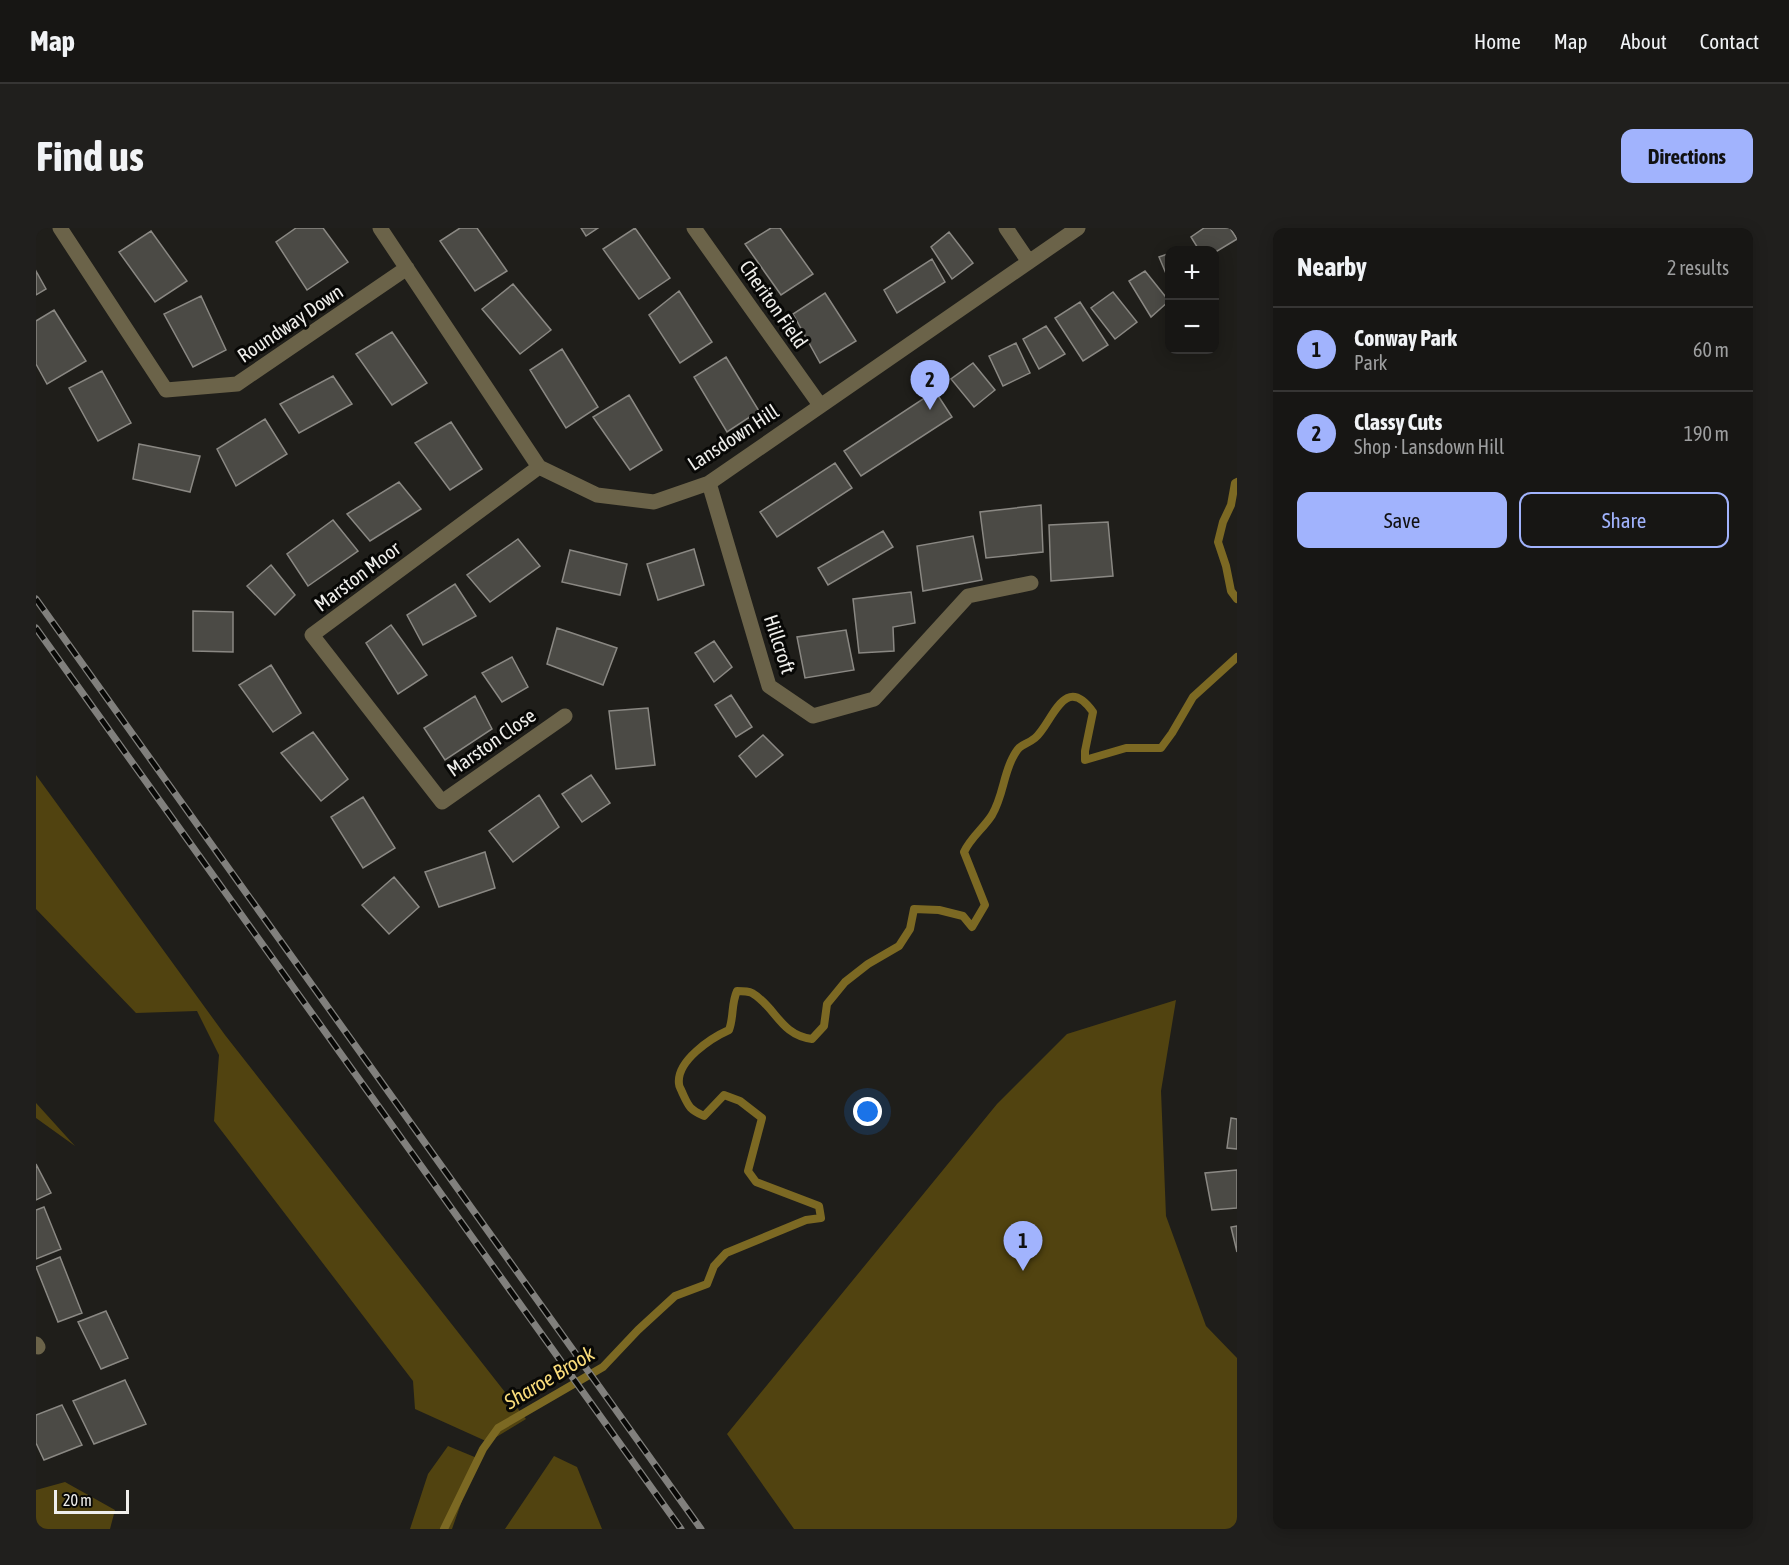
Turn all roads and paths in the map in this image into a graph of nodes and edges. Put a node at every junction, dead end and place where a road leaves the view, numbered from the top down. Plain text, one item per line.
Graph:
1 (60, 228) edge
2 (380, 228) edge
3 (694, 228) edge
4 (1006, 228) edge
5 (1078, 228) edge
6 (1029, 262) junction
7 (407, 268) junction
8 (820, 405) junction
9 (539, 466) junction
10 (709, 483) junction
11 (1031, 583) dead end
12 (565, 716) dead end
13 (442, 802) joint

1 - 7 street, Roundway Down
2 - 7 street, Lansdown Hill
3 - 8 street, Cheriton Field
4 - 6 street
5 - 6 street, Lansdown Hill
6 - 8 street, Lansdown Hill
7 - 9 street, Lansdown Hill
8 - 10 street, Lansdown Hill
9 - 10 street, Lansdown Hill
9 - 13 street, Marston Moor
10 - 11 street, Hillcroft
12 - 13 street, Marston Close

